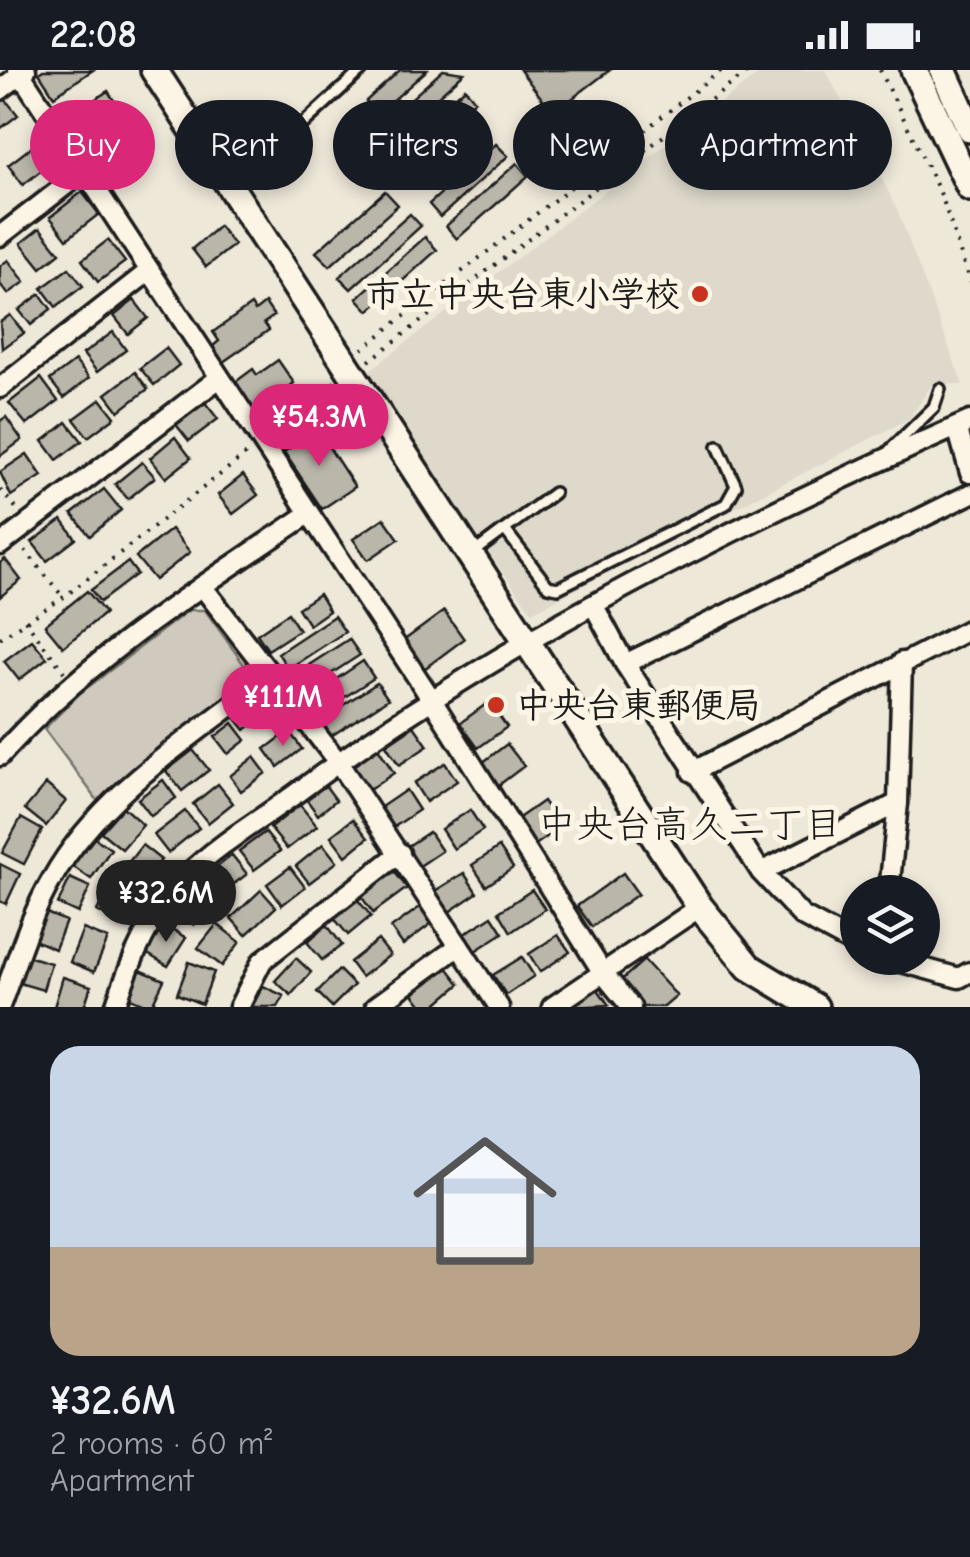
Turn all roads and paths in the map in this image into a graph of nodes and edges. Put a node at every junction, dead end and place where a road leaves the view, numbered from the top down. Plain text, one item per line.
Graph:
1 (154, 70) edge
2 (362, 70) edge
3 (722, 70) edge
4 (750, 70) edge
5 (880, 70) edge
6 (914, 70) edge
7 (943, 70) edge
8 (21, 71) edge
9 (0, 90) edge
10 (39, 100) edge
11 (175, 103) edge
12 (313, 115) edge
13 (970, 129) edge
14 (970, 188) edge
15 (60, 190) edge
16 (96, 190) edge
17 (231, 190) edge
18 (0, 236) edge
19 (148, 272) junction
20 (970, 282) edge
21 (350, 370) junction
22 (218, 379) junction
23 (0, 388) edge
24 (940, 389) dead end
25 (963, 424) edge
26 (260, 443) junction
27 (718, 446) dead end
28 (873, 464) junction
29 (970, 473) edge
30 (0, 490) edge
31 (554, 493) dead end
32 (970, 494) edge
33 (306, 514) junction
34 (31, 524) junction
35 (505, 530) junction
36 (6, 540) edge
37 (470, 554) junction
38 (202, 586) junction
39 (64, 597) junction
40 (594, 606) junction
41 (25, 620) junction
42 (970, 629) edge
43 (0, 638) edge
44 (528, 640) junction
45 (902, 662) junction
46 (625, 664) junction
47 (269, 677) junction
48 (74, 684) junction
49 (432, 700) junction
50 (0, 756) edge
51 (338, 762) junction
52 (692, 772) junction
53 (898, 803) junction
54 (400, 852) junction
55 (761, 872) junction
56 (891, 875) edge
57 (700, 906) junction
58 (840, 936) edge
59 (459, 946) junction
60 (970, 972) edge
61 (603, 973) junction
62 (940, 973) edge
63 (0, 1006) edge
64 (115, 1007) edge
65 (239, 1007) edge
66 (375, 1007) edge
67 (499, 1007) edge
68 (552, 1007) edge
69 (631, 1007) edge
70 (815, 1007) edge

1 - 11 street
2 - 12 lane
3 - 21 path
4 - 21 path
5 - 20 path
6 - 14 street
7 - 13 street
8 - 9 street
8 - 10 street
15 - 18 street
16 - 19 street
17 - 21 street
19 - 22 street
19 - 23 street
21 - 26 path
21 - 37 street
22 - 26 street
22 - 34 street
24 - 28 lane
25 - 28 street
25 - 29 street
26 - 33 street
26 - 39 path
27 - 35 lane
28 - 40 street
30 - 34 path
31 - 35 lane
32 - 46 street
33 - 38 street
33 - 49 street
34 - 36 street
35 - 37 lane
36 - 39 path
37 - 44 street
38 - 47 street
38 - 48 street
39 - 41 path
40 - 44 street
40 - 46 street
41 - 43 path
41 - 48 path
42 - 45 street
44 - 49 street
44 - 57 street
45 - 52 street
45 - 53 street
46 - 52 street
47 - 51 street
47 - 63 street
48 - 50 street
49 - 51 street
49 - 61 street
51 - 54 street
51 - 64 street
52 - 55 street
53 - 55 street
53 - 56 street
54 - 59 street
54 - 65 street
55 - 58 street
57 - 61 street
57 - 70 street
59 - 66 street
59 - 67 street
60 - 62 street
61 - 68 street
61 - 69 street

